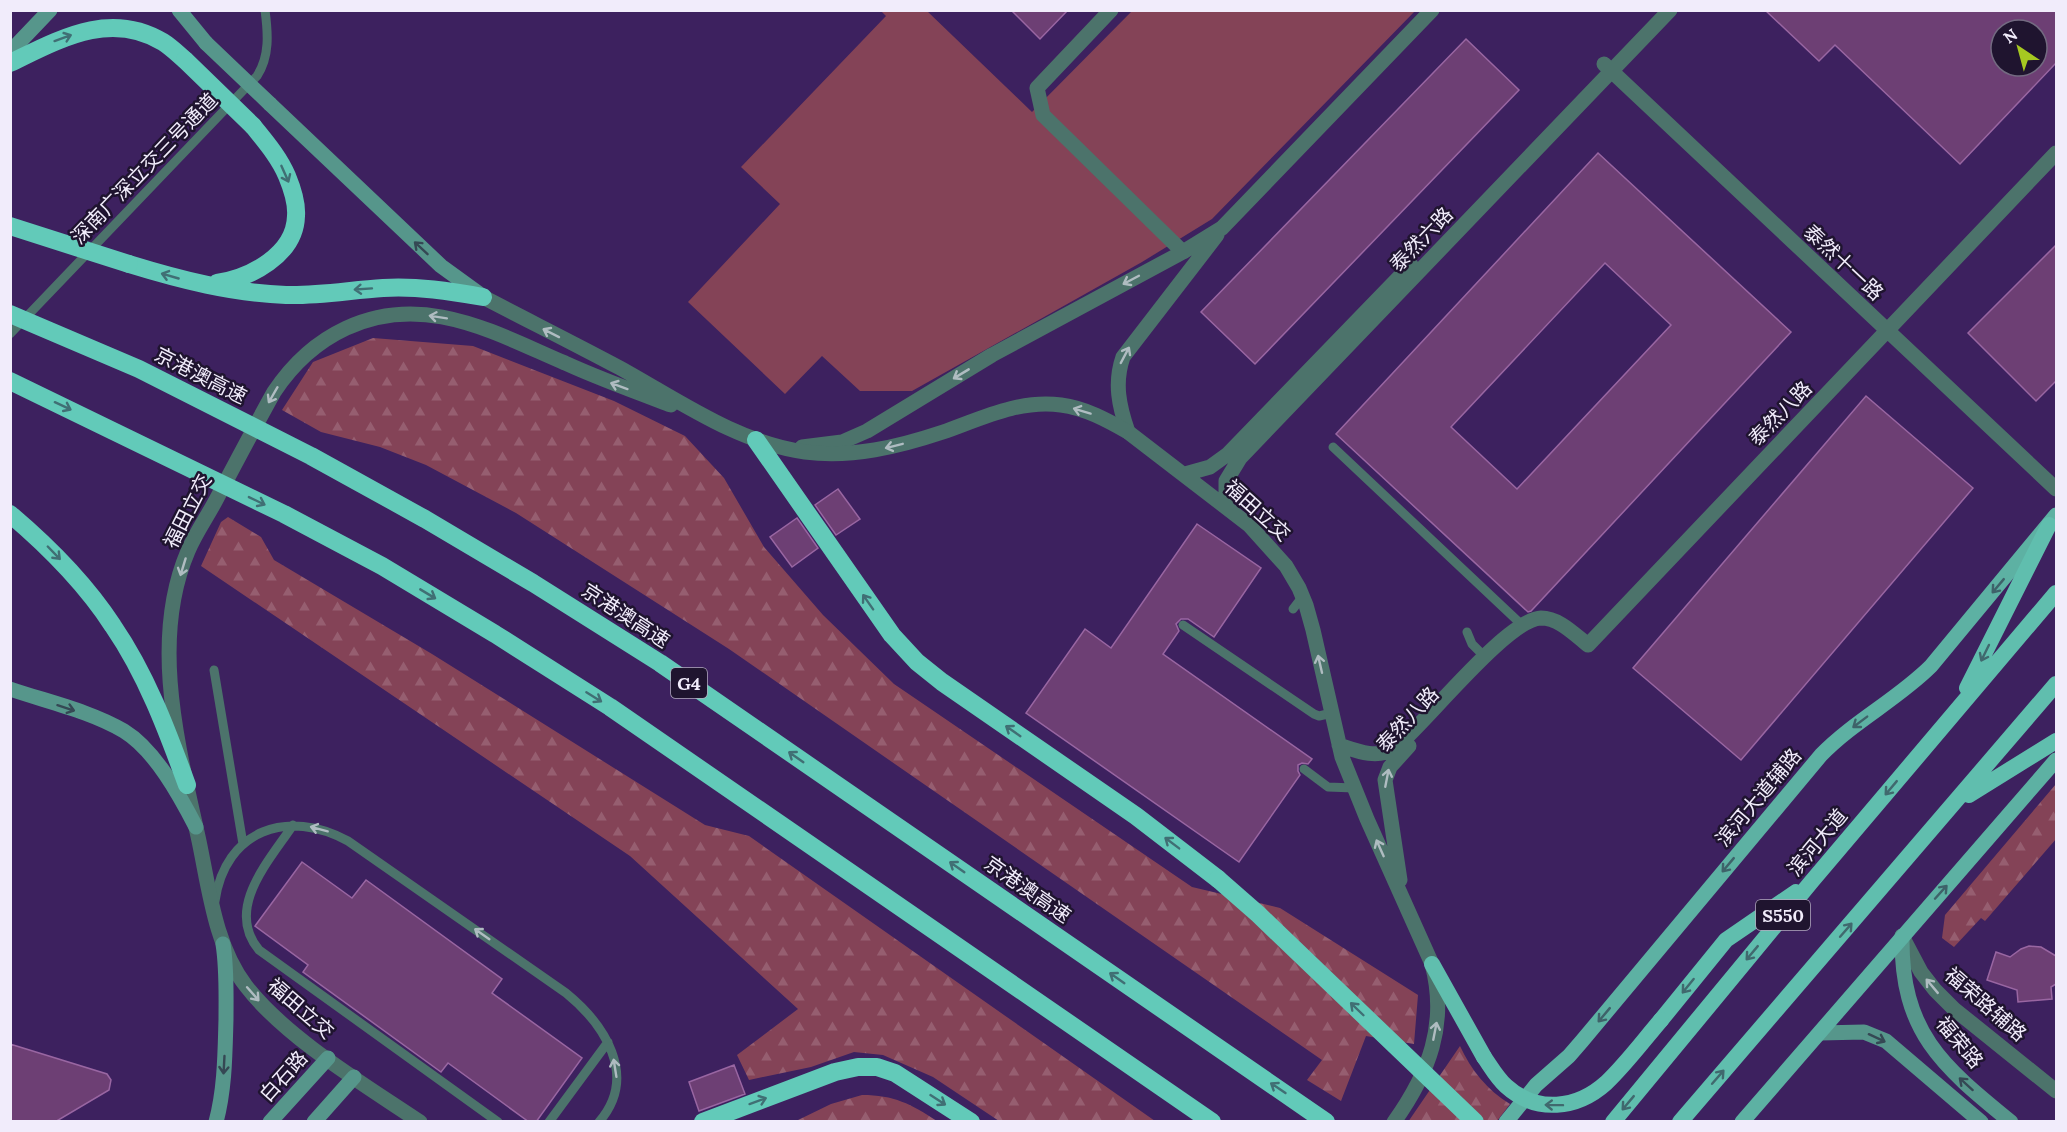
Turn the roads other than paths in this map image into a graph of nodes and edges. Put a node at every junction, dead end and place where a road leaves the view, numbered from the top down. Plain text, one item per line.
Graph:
1 (50, 10) edge
2 (179, 10) edge
3 (265, 10) edge
4 (1112, 10) edge
5 (1432, 10) edge
6 (1656, 10) edge
7 (1670, 10) edge
8 (10, 52) edge
9 (10, 63) edge
10 (1608, 67) junction
11 (2056, 153) edge
12 (10, 226) edge
13 (1222, 228) junction
14 (1183, 252) junction
15 (202, 285) junction
16 (483, 297) junction
17 (10, 314) edge
18 (1887, 331) junction
19 (10, 334) edge
20 (10, 381) edge
21 (714, 420) junction
22 (1128, 432) junction
23 (756, 440) junction
24 (784, 447) junction
25 (1333, 447) dead end
26 (1185, 474) junction
27 (2056, 489) edge
28 (1226, 507) junction
29 (10, 514) edge
30 (2053, 520) edge
31 (2056, 594) edge
32 (1303, 596) junction
33 (1293, 609) dead end
34 (1183, 625) dead end
35 (1520, 626) junction
36 (1467, 632) dead end
37 (1485, 657) junction
38 (214, 670) dead end
39 (2056, 684) edge
40 (10, 689) edge
41 (1956, 711) junction
42 (1332, 713) junction
43 (2056, 741) edge
44 (1339, 745) junction
45 (2056, 760) edge
46 (1304, 769) dead end
47 (187, 785) junction
48 (1354, 788) junction
49 (1956, 803) junction
50 (293, 825) junction
51 (196, 827) junction
52 (243, 844) junction
53 (1812, 881) junction
54 (1403, 898) junction
55 (214, 908) junction
56 (1902, 936) junction
57 (224, 944) junction
58 (1432, 964) junction
59 (1820, 1033) junction
60 (608, 1042) junction
61 (328, 1058) junction
62 (354, 1077) junction
63 (2056, 1091) edge
64 (216, 1122) edge
65 (270, 1122) edge
66 (314, 1122) edge
67 (420, 1122) edge
68 (498, 1122) edge
69 (549, 1122) edge
70 (599, 1122) edge
71 (703, 1122) edge
72 (971, 1122) edge
73 (1212, 1122) edge
74 (1326, 1122) edge
75 (1394, 1122) edge
76 (1475, 1122) edge
77 (1506, 1122) edge
78 (1613, 1122) edge
79 (1680, 1122) edge
80 (1742, 1122) edge
81 (1981, 1122) edge
82 (2011, 1122) edge

1 - 8 main road
16 -> 2 main road, bridge
3 - 19 lane, 深南广深立交三号通道
4 - 14 street
5 - 13 street
6 - 10 street, 泰然六路
7 - 10 street, 泰然六路
9 -> 15 highway, bridge
10 - 18 street, 泰然十一路
10 - 26 street, 泰然六路
10 - 28 street, 泰然六路
11 - 18 street, 泰然八路
15 -> 12 highway, bridge
13 - 14 street
22 -> 13 street
14 -> 24 street
16 -> 15 highway
21 -> 16 street, 福田立交
74 -> 17 highway, 京港澳高速 / G4, bridge
18 - 27 street, 泰然十一路
18 - 35 street, 泰然八路
20 -> 73 highway, bridge
21 - 23 street, 福田立交
21 -> 47 street, 福田立交
22 -> 24 street, 福田立交
22 - 26 street, 福田立交
23 - 24 street, 福田立交
76 -> 23 highway, bridge
25 - 35 lane
26 - 28 street, 福田立交
28 - 32 street, 福田立交
29 -> 47 highway
30 -> 41 highway
30 -> 77 main road, 滨河大道辅路
31 - 41 highway, 滨河大道 / S550
32 - 33 lane
42 -> 32 street, 福田立交
34 - 42 lane
35 - 37 street, 泰然八路
54 -> 35 street, 泰然八路
36 - 37 lane
37 - 44 street, 泰然八路
38 - 52 lane
39 - 49 highway, S550
40 -> 51 main road
41 -> 53 highway, 滨河大道 / S550
42 - 44 street, 福田立交
43 - 49 highway
44 - 48 street, 福田立交
56 -> 45 main road
46 - 48 lane
47 - 51 street, 福田立交
54 -> 48 street, 福田立交
79 -> 49 highway, S550
50 - 52 lane
60 -> 50 lane
50 - 68 lane
51 - 55 street, 福田立交
52 - 55 lane
53 -> 58 highway, bridge
53 -> 78 highway, 滨河大道 / S550
54 - 58 street, 福田立交
55 - 57 street, 福田立交
56 - 59 main road
63 -> 56 street, 福荣路辅路
82 -> 56 main road, 福荣路
57 -> 61 street, 福田立交
57 -> 64 main road
75 -> 58 street, 福田立交
59 - 80 main road
59 -> 81 main road
60 - 69 lane
70 -> 60 lane
61 - 62 street, 福田立交
61 - 65 main road, 白石路
62 - 66 main road
62 - 67 street, 福田立交
71 -> 72 highway

